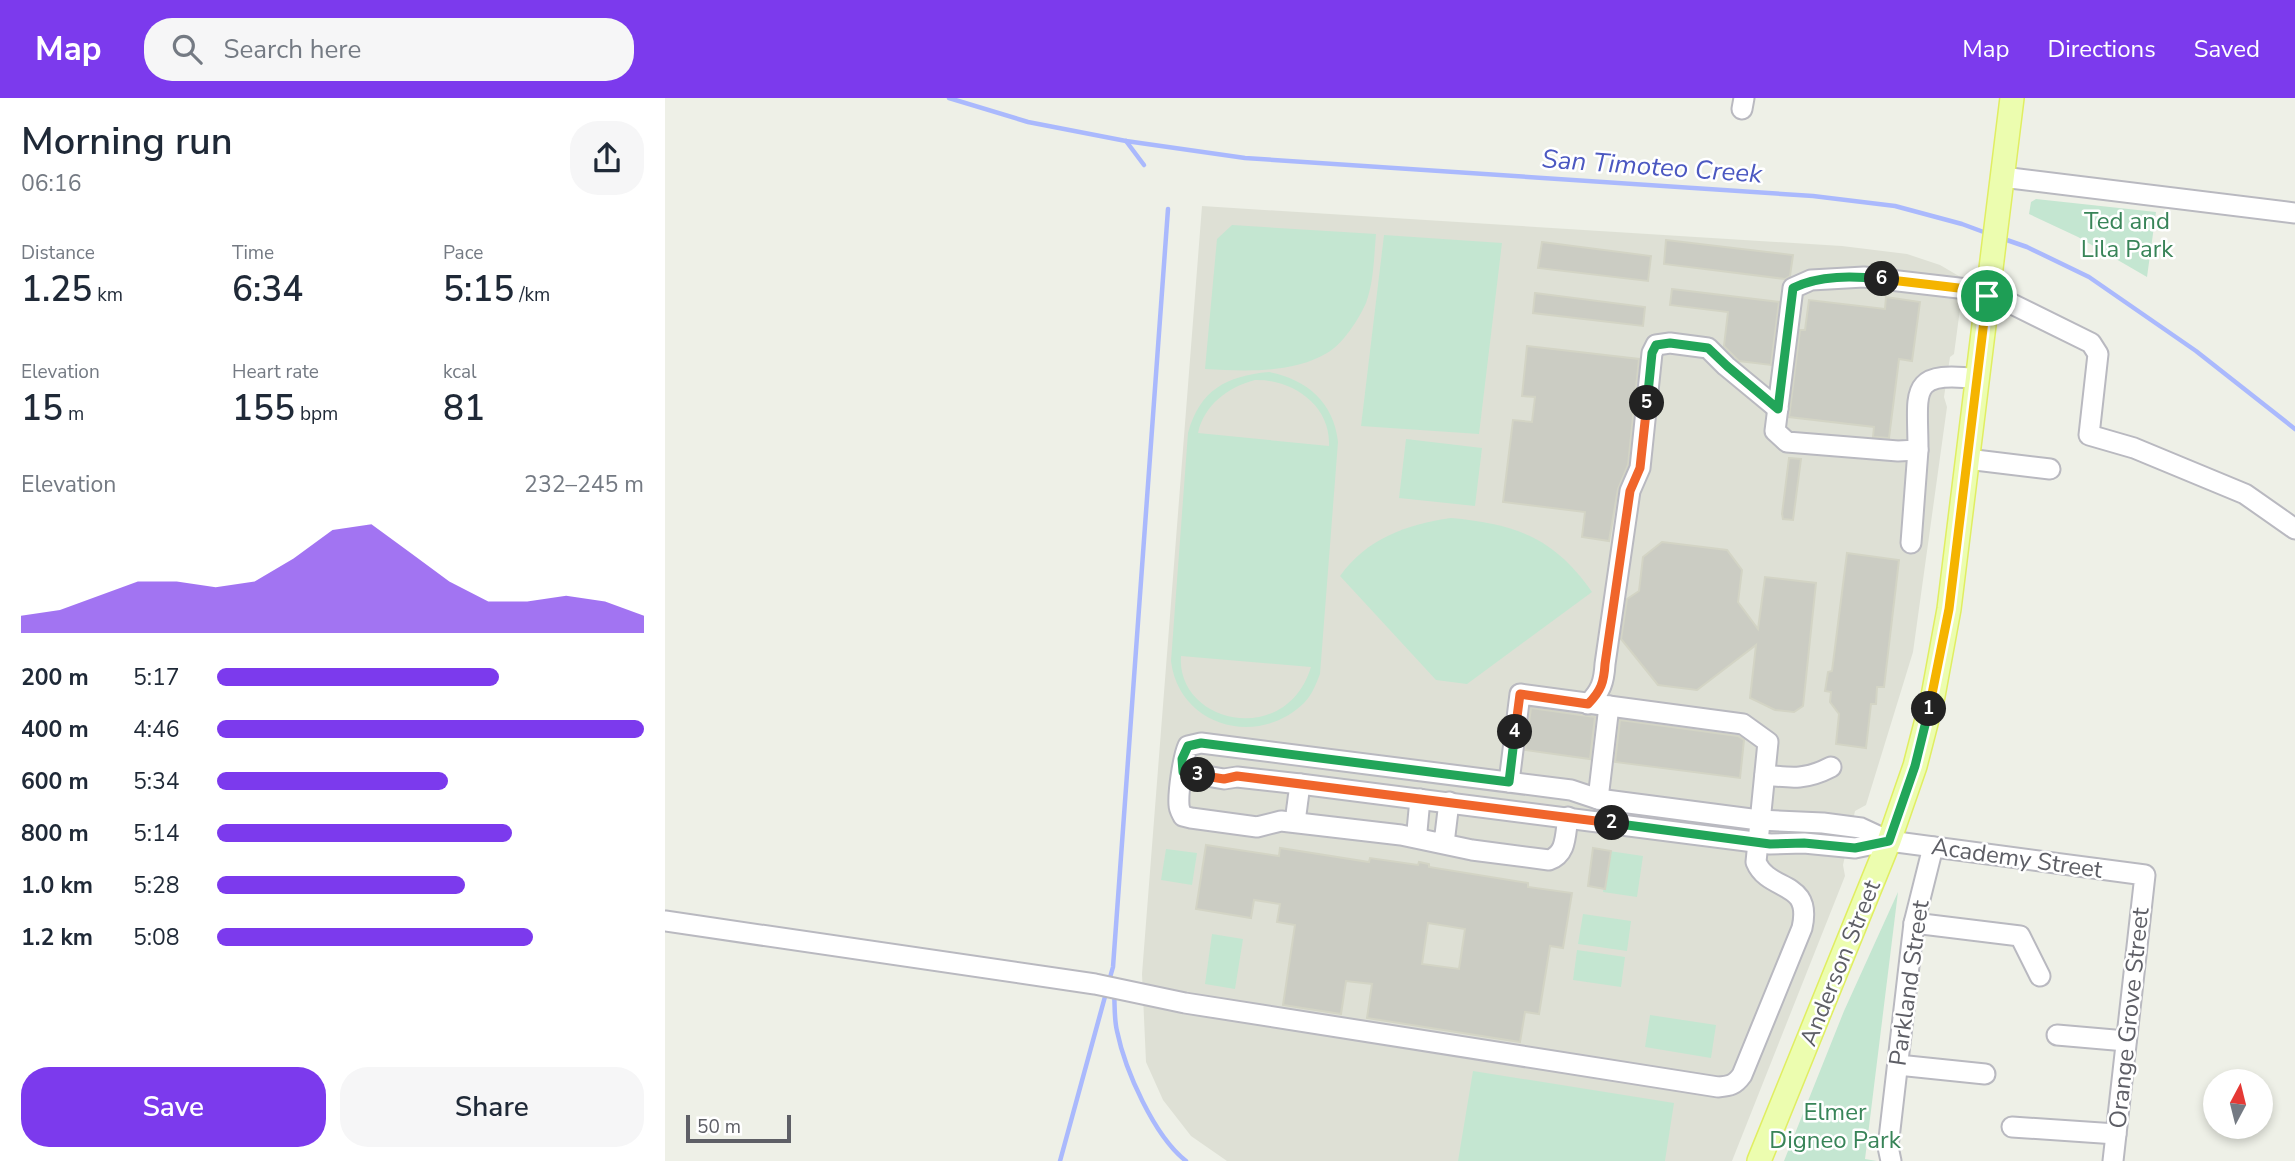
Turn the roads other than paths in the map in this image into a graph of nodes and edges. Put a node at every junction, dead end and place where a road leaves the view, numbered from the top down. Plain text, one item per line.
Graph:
1 (2012, 98) edge
2 (2002, 177) junction
3 (2295, 213) edge
4 (1987, 296) junction
5 (1977, 379) junction
6 (1778, 409) junction
7 (1919, 450) junction
8 (1967, 459) junction
9 (2050, 469) dead end
10 (2295, 529) edge
11 (1911, 543) dead end
12 (1588, 704) junction
13 (1609, 706) junction
14 (1831, 767) dead end
15 (1183, 772) junction
16 (1765, 775) junction
17 (1237, 776) junction
18 (1509, 782) junction
19 (1300, 784) junction
20 (1420, 799) junction
21 (1598, 799) junction
22 (1449, 802) junction
23 (1568, 817) junction
24 (1759, 820) junction
25 (1294, 822) junction
26 (1419, 838) junction
27 (1757, 841) junction
28 (1889, 841) junction
29 (1441, 842) junction
30 (1933, 847) junction
31 (2145, 875) joint
32 (665, 921) edge
33 (1914, 923) junction
34 (2040, 976) dead end
35 (2057, 1035) dead end
36 (2126, 1041) junction
37 (1898, 1065) junction
38 (1985, 1074) dead end
39 (2012, 1127) dead end
40 (2116, 1134) junction
41 (1886, 1159) edge
42 (1759, 1161) edge
43 (2113, 1161) edge

1 - 2 main road, Anderson Street
2 - 3 street
2 - 4 main road, Anderson Street
4 - 5 main road, Anderson Street
4 - 6 street
4 - 10 street
5 - 7 street
5 - 8 main road, Anderson Street
6 - 7 street
6 - 12 street
7 - 11 street
8 - 9 street
8 - 28 main road, Anderson Street
12 - 13 street
12 - 18 street
13 - 16 street
13 - 21 street
14 - 16 street
15 - 17 street, Academy Street
15 - 18 street, Academy Street
15 - 25 street
16 - 24 street
17 - 19 street, Academy Street
17 - 21 street, Academy Street
18 - 21 street, Academy Street
19 - 20 street, Academy Street
19 - 25 street
20 - 22 street, Academy Street
20 - 26 street
21 - 24 street, Academy Street
22 - 23 street, Academy Street
22 - 29 street
23 - 27 street, Academy Street
23 - 29 street
24 - 27 street
24 - 28 street, Academy Street
25 - 26 street
26 - 29 street
27 - 28 street, Academy Street
27 - 32 street
28 - 30 street, Academy Street
28 - 42 main road, Anderson Street
30 - 31 street, Academy Street
30 - 33 street, Parkland Street
31 - 36 street, Orange Grove Street
33 - 34 street
33 - 37 street, Parkland Street
35 - 36 street
36 - 40 street, Orange Grove Street
37 - 38 street
37 - 41 street, Parkland Street
39 - 40 street
40 - 43 street, Orange Grove Street

